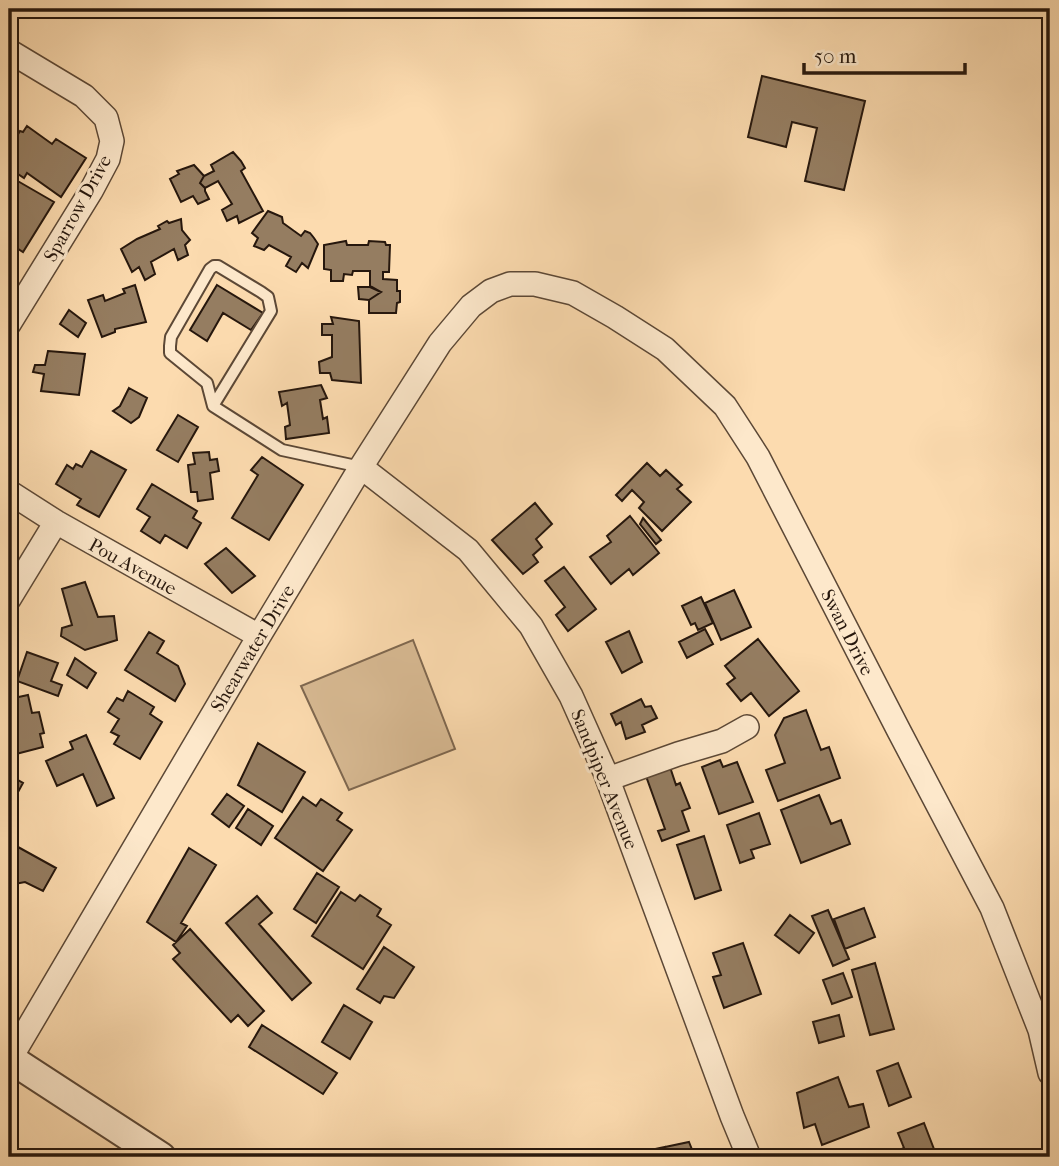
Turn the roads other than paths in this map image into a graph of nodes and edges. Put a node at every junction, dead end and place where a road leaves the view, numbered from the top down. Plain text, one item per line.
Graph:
1 (9, 51) edge
2 (535, 284) joint
3 (9, 324) edge
4 (213, 407) junction
5 (361, 467) junction
6 (9, 492) edge
7 (57, 522) junction
8 (9, 599) edge
9 (259, 636) junction
10 (747, 727) dead end
11 (608, 779) junction
12 (9, 1059) edge
13 (1050, 1073) edge
14 (162, 1157) edge
15 (749, 1157) edge

1 - 3 street, Sparrow Drive
2 - 5 street, Shearwater Drive
2 - 13 street, Swan Drive
4 - 4 lane
4 - 5 lane
5 - 9 street, Shearwater Drive
5 - 11 street, Sandpiper Avenue
6 - 7 street, Pou Avenue
7 - 8 street
7 - 9 street, Pou Avenue
9 - 12 street, Shearwater Drive
10 - 11 street
11 - 15 street, Sandpiper Avenue
12 - 14 street

